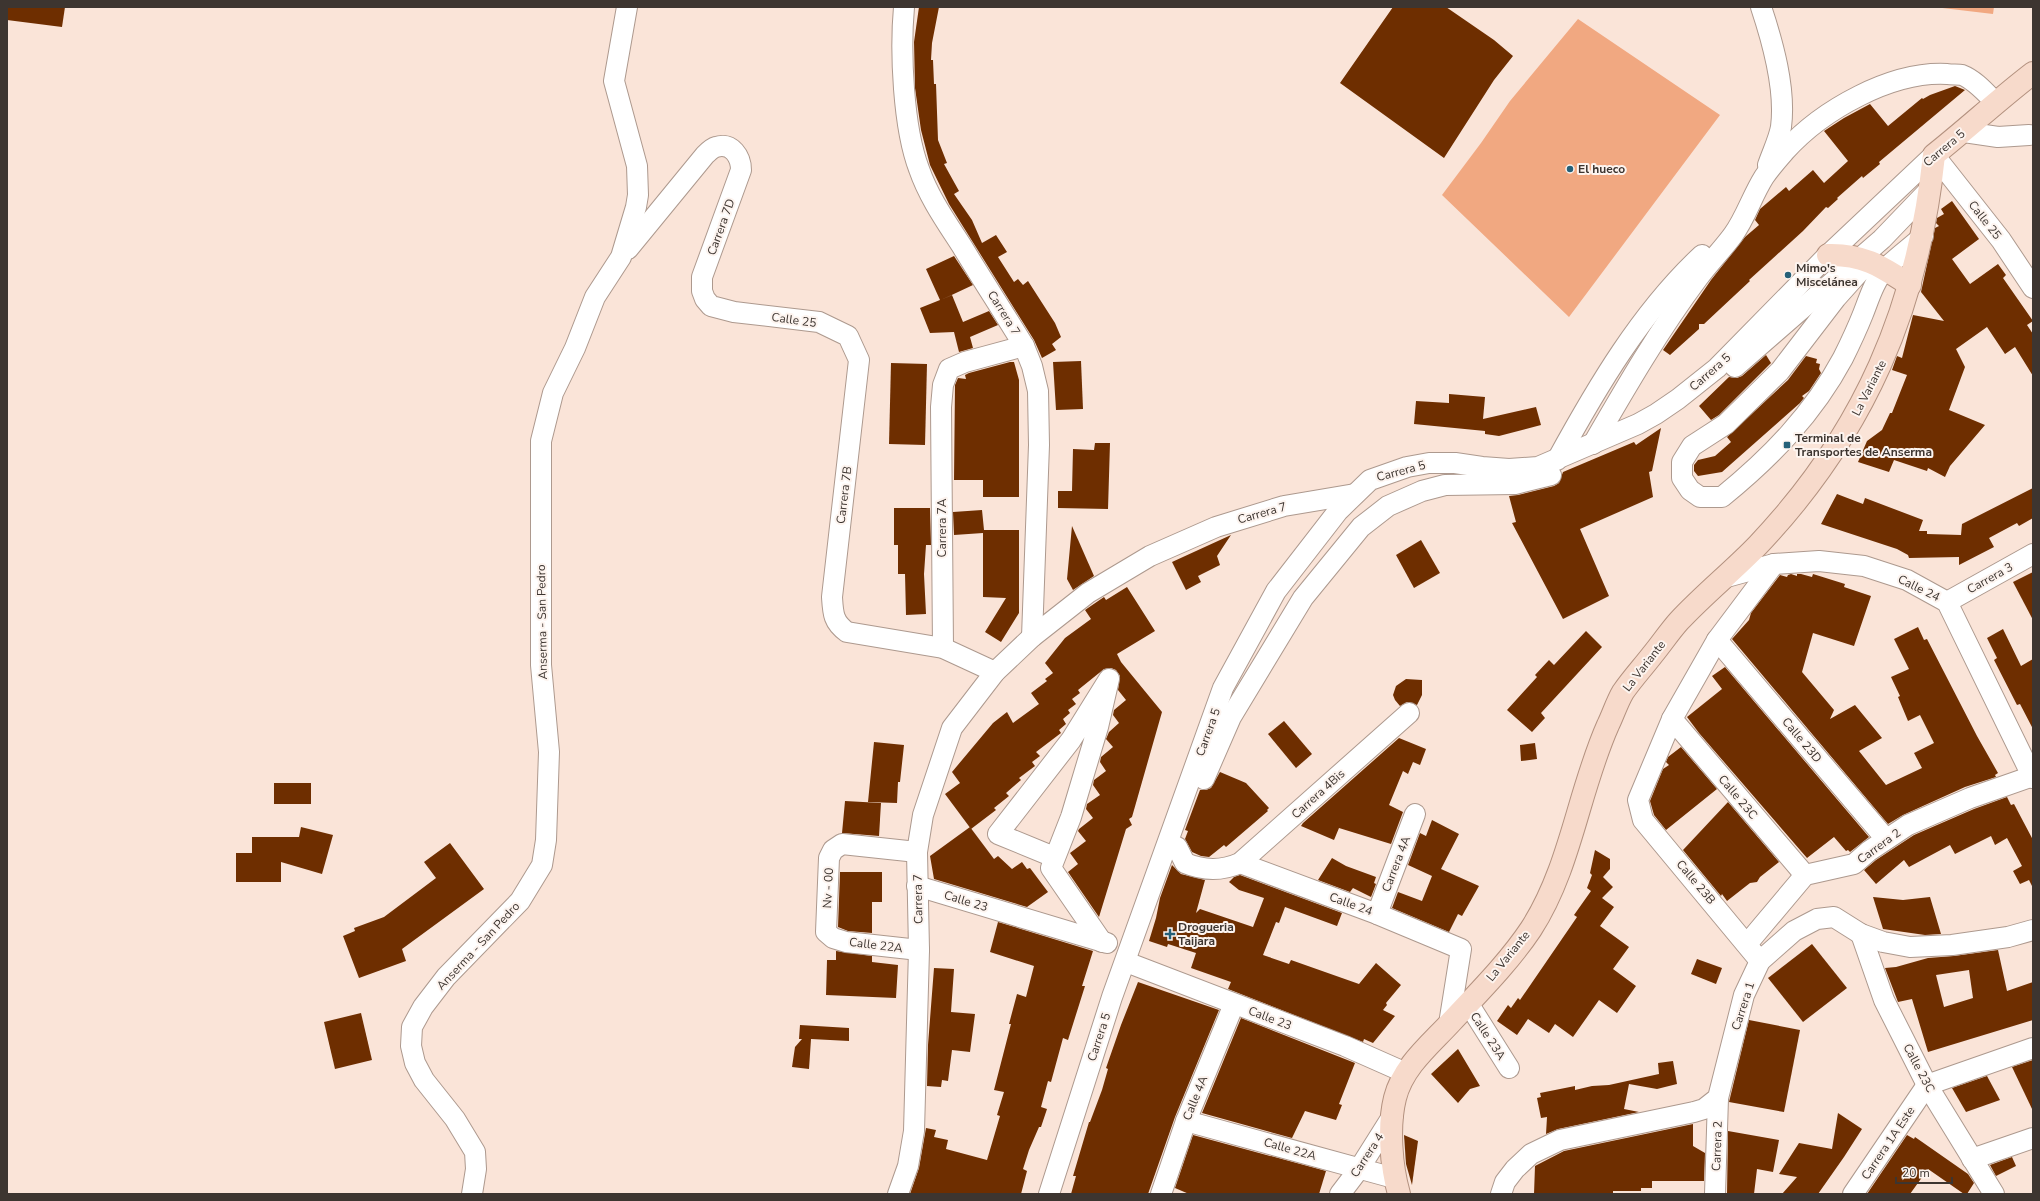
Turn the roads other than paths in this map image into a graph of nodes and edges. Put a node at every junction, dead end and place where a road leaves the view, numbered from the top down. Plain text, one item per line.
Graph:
1 (627, 7) edge
2 (904, 7) edge
3 (1762, 7) edge
4 (2033, 73) edge
5 (1995, 102) junction
6 (1964, 132) junction
7 (2029, 135) dead end
8 (1934, 155) junction
9 (1764, 177) junction
10 (1930, 189) junction
11 (1746, 215) junction
12 (1922, 236) junction
13 (1828, 255) junction
14 (621, 257) junction
15 (1871, 262) junction
16 (1910, 285) junction
17 (2033, 288) edge
18 (711, 306) joint
19 (1024, 346) junction
20 (859, 360) joint
21 (1593, 444) junction
22 (1557, 460) junction
23 (1355, 494) junction
24 (2033, 554) edge
25 (1774, 564) junction
26 (1723, 578) junction
27 (1947, 602) junction
28 (1032, 637) junction
29 (1717, 640) junction
30 (943, 648) junction
31 (995, 672) junction
32 (1409, 713) dead end
33 (1672, 719) junction
34 (2033, 777) edge
35 (1415, 814) dead end
36 (1886, 840) junction
37 (1177, 847) junction
38 (917, 852) junction
39 (1054, 857) junction
40 (1231, 866) junction
41 (1805, 875) junction
42 (917, 886) junction
43 (1377, 914) junction
44 (2033, 930) edge
45 (1862, 934) junction
46 (833, 938) joint
47 (1102, 942) junction
48 (1748, 944) junction
49 (919, 950) junction
50 (1131, 957) junction
51 (1760, 961) junction
52 (1234, 1004) junction
53 (1468, 1004) junction
54 (1450, 1024) junction
55 (2033, 1048) edge
56 (1509, 1068) dead end
57 (1406, 1073) junction
58 (1927, 1085) junction
59 (1718, 1098) junction
60 (1393, 1115) junction
61 (1186, 1121) junction
62 (2033, 1138) edge
63 (1972, 1159) junction
64 (1360, 1169) junction
65 (1396, 1186) edge
66 (1987, 1191) edge
67 (472, 1194) edge
68 (898, 1194) edge
69 (1049, 1194) edge
70 (1060, 1194) edge
71 (1161, 1194) edge
72 (1340, 1194) edge
73 (1501, 1194) edge
74 (1715, 1194) edge
75 (1853, 1194) edge

1 - 14 street, Anserma - San Pedro
2 - 19 street, Carrera 7
3 - 9 street
4 - 5 main road, Carrera 5
5 - 6 main road, Carrera 5
5 - 9 street
6 - 7 street
6 - 8 main road, Carrera 5
8 - 10 main road, La Variante
8 - 13 street, Carrera 5
8 - 17 street, Calle 25
9 - 11 street
10 - 12 main road, La Variante
10 - 15 street, Carrera 5
11 - 21 street
11 - 22 street
12 - 15 street
12 - 16 main road, La Variante
13 - 15 main road
13 - 21 street, Carrera 5
14 - 18 street, Carrera 7D
14 - 67 street, Anserma - San Pedro
15 - 15 street
15 - 16 main road
15 - 37 street, Carrera 5
16 - 26 main road, La Variante
18 - 20 street, Calle 25
19 - 28 street, Carrera 7
19 - 30 street, Carrera 7A
20 - 30 street, Carrera 7B
21 - 22 street, Carrera 5
22 - 23 street, Carrera 5
23 - 28 street, Carrera 7
23 - 50 street, Carrera 5
24 - 27 street, Carrera 3
25 - 26 street, Calle 24
25 - 27 street, Calle 24
25 - 29 street
26 - 53 main road, La Variante
27 - 34 street, Calle 24
28 - 31 street, Carrera 7
29 - 33 street
29 - 36 street, Calle 23D
30 - 31 street
31 - 38 street, Carrera 7
32 - 40 street, Carrera 4Bis
33 - 41 street, Calle 23C
33 - 48 street, Calle 23B
34 - 36 street, Carrera 2
35 - 43 street, Carrera 4A
36 - 41 street, Carrera 2
37 - 40 street, Calle 24
37 - 50 street, Carrera 5
38 - 42 street, Carrera 7
38 - 46 street, Nv - 00
39 - 39 street
39 - 47 street
40 - 43 street, Calle 24
41 - 48 street
42 - 47 street, Calle 23
42 - 49 street, Carrera 7
43 - 54 street, Calle 24
44 - 45 street, Carrera 1
45 - 51 street, Carrera 1
45 - 58 street, Calle 23C
46 - 49 street, Calle 22A
47 - 50 street, Calle 23
48 - 51 street, Calle 23B
49 - 68 street, Carrera 7
50 - 52 street, Calle 23
50 - 69 street, Carrera 5
50 - 70 street, Carrera 5
51 - 59 street, Carrera 1
52 - 57 street, Calle 23
52 - 61 street, Calle 4A
53 - 54 main road, La Variante
53 - 56 street, Calle 23A
54 - 57 main road, La Variante
55 - 58 street
57 - 60 main road, La Variante
58 - 63 street, Calle 23C
58 - 75 street, Carrera 1A Este
59 - 73 street
59 - 74 street, Carrera 2
60 - 64 street, Carrera 4
60 - 65 main road, La Variante
61 - 64 street, Calle 22A
61 - 71 street, Calle 4A
62 - 63 street
63 - 66 street, Calle 23C
64 - 65 street, Calle 22A
64 - 72 street, Carrera 4

